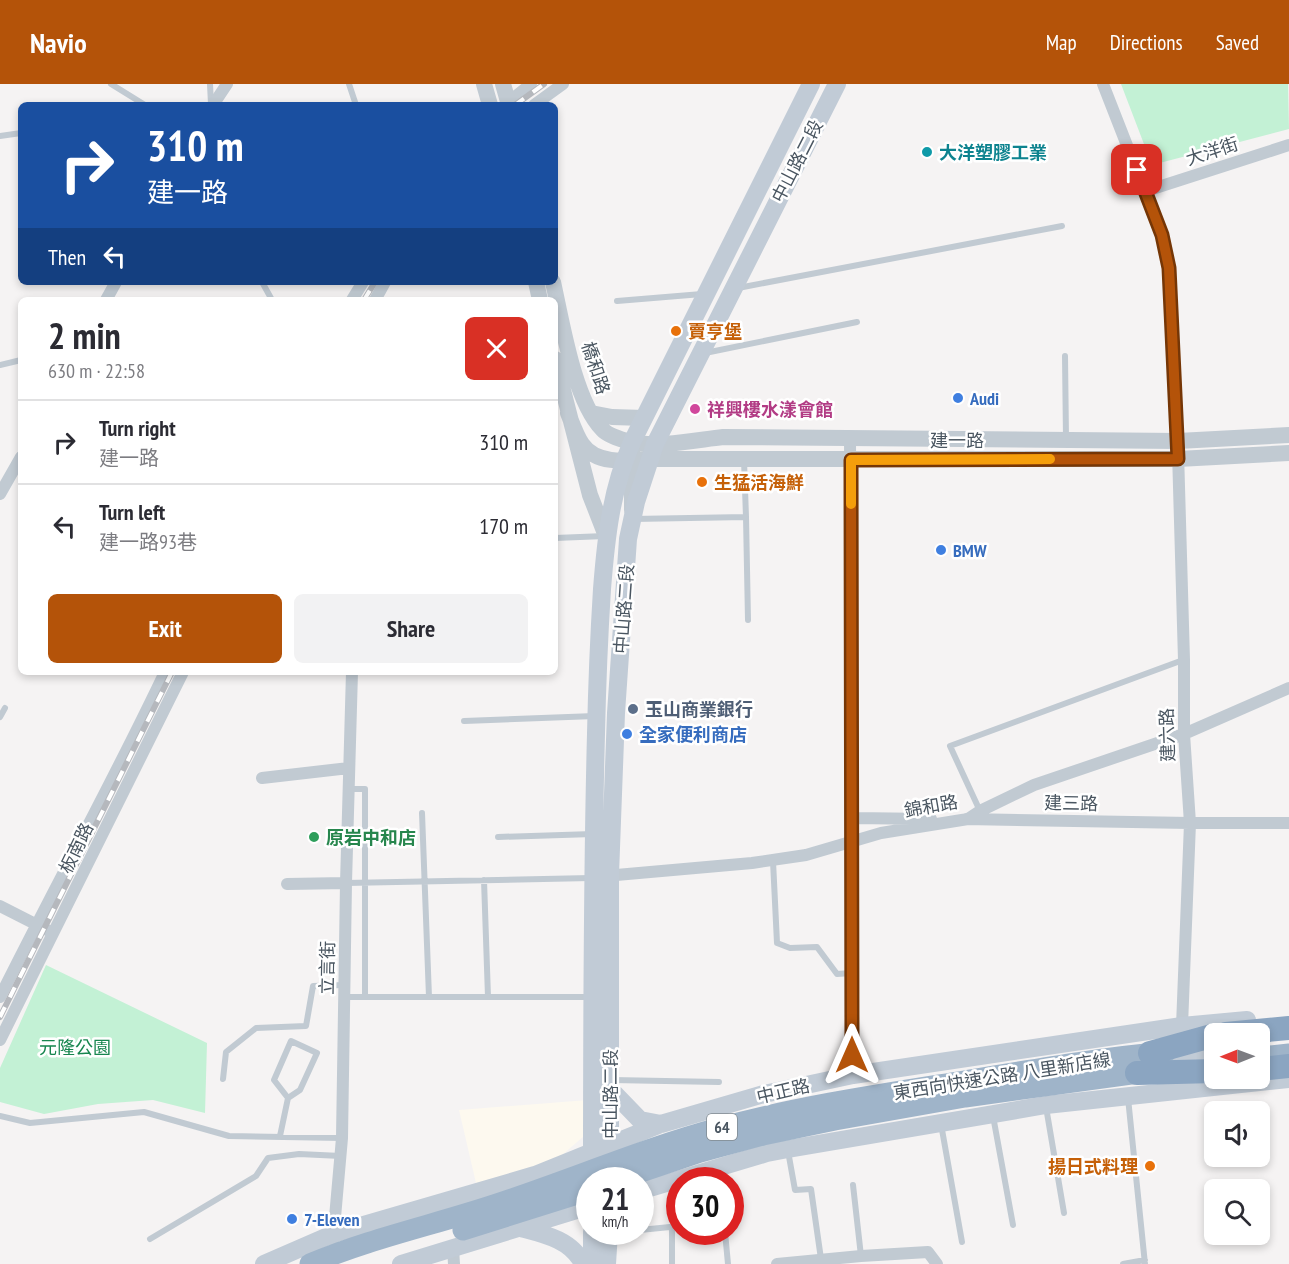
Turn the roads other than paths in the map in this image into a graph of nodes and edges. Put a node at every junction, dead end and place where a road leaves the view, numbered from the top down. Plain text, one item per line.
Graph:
1 (111, 84) edge
2 (210, 84) edge
3 (227, 84) edge
4 (349, 84) edge
5 (484, 84) edge
6 (503, 84) edge
7 (531, 84) edge
8 (563, 84) edge
9 (811, 84) edge
10 (837, 84) edge
11 (1103, 84) edge
12 (140, 102) edge
13 (212, 102) edge
14 (214, 102) edge
15 (355, 102) edge
16 (489, 102) edge
17 (507, 102) edge
18 (509, 102) edge
19 (538, 102) edge
20 (18, 133) edge
21 (0, 136) edge
22 (1289, 145) edge
23 (1146, 191) junction
24 (1062, 226) dead end
25 (732, 290) junction
26 (706, 294) junction
27 (1171, 300) joint
28 (617, 301) dead end
29 (558, 306) edge
30 (857, 322) dead end
31 (700, 354) junction
32 (1065, 356) dead end
33 (18, 361) edge
34 (0, 365) edge
35 (558, 371) edge
36 (568, 413) junction
37 (591, 413) junction
38 (644, 418) junction
39 (1289, 435) edge
40 (850, 439) junction
41 (1066, 441) junction
42 (1178, 441) junction
43 (644, 451) junction
44 (1289, 453) edge
45 (744, 459) junction
46 (1178, 459) junction
47 (851, 460) junction
48 (18, 462) edge
49 (1, 491) edge
50 (746, 517) junction
51 (633, 519) junction
52 (606, 536) junction
53 (558, 538) edge
54 (748, 620) dead end
55 (1184, 660) junction
56 (164, 675) edge
57 (182, 675) edge
58 (352, 675) edge
59 (1289, 688) edge
60 (5, 708) dead end
61 (597, 716) junction
62 (0, 717) edge
63 (464, 721) dead end
64 (1184, 734) junction
65 (349, 768) junction
66 (262, 778) dead end
67 (348, 789) junction
68 (980, 811) junction
69 (423, 813) dead end
70 (852, 818) junction
71 (968, 819) junction
72 (1190, 823) junction
73 (1289, 823) edge
74 (594, 834) junction
75 (498, 837) dead end
76 (851, 842) junction
77 (773, 860) junction
78 (601, 876) junction
79 (484, 880) junction
80 (424, 882) junction
81 (346, 883) junction
82 (364, 883) junction
83 (287, 884) dead end
84 (0, 906) edge
85 (36, 924) junction
86 (53, 933) junction
87 (852, 973) junction
88 (345, 991) junction
89 (592, 996) junction
90 (0, 997) edge
91 (365, 997) junction
92 (429, 997) junction
93 (488, 997) junction
94 (1289, 1016) edge
95 (1182, 1026) junction
96 (1289, 1028) edge
97 (1270, 1030) edge
98 (1204, 1039) edge
99 (0, 1040) edge
100 (1289, 1040) edge
101 (1270, 1042) edge
102 (1289, 1047) edge
103 (1204, 1049) edge
104 (1270, 1049) edge
105 (1289, 1054) edge
106 (1204, 1056) edge
107 (1270, 1057) edge
108 (1144, 1063) junction
109 (1204, 1063) edge
110 (1289, 1066) edge
111 (1270, 1068) edge
112 (1204, 1070) edge
113 (853, 1076) junction
114 (223, 1079) dead end
115 (1289, 1079) edge
116 (719, 1082) dead end
117 (610, 1084) junction
118 (1128, 1096) junction
119 (288, 1098) junction
120 (1046, 1105) junction
121 (992, 1114) junction
122 (0, 1116) edge
123 (941, 1123) junction
124 (661, 1124) junction
125 (280, 1136) junction
126 (342, 1138) junction
127 (610, 1146) junction
128 (788, 1149) junction
129 (592, 1152) junction
130 (341, 1156) junction
131 (596, 1167) edge
132 (603, 1167) edge
133 (635, 1167) edge
134 (648, 1167) edge
135 (535, 1175) junction
136 (576, 1179) edge
137 (853, 1185) dead end
138 (654, 1187) edge
139 (576, 1190) edge
140 (576, 1197) edge
141 (576, 1210) edge
142 (1064, 1213) dead end
143 (544, 1220) junction
144 (1013, 1225) dead end
145 (519, 1228) junction
146 (333, 1234) junction
147 (150, 1239) dead end
148 (962, 1242) dead end
149 (600, 1245) edge
150 (606, 1245) edge
151 (672, 1245) edge
152 (726, 1245) edge
153 (454, 1256) edge
154 (861, 1256) junction
155 (820, 1259) junction
156 (1145, 1262) edge
157 (264, 1264) edge
158 (310, 1264) edge
159 (334, 1264) edge
160 (342, 1264) edge
161 (401, 1264) edge
162 (583, 1264) edge
163 (592, 1264) edge
164 (607, 1264) edge
165 (672, 1264) edge
166 (728, 1264) edge
167 (777, 1264) edge
168 (937, 1264) edge
169 (1123, 1264) edge

1 - 12 lane
2 - 13 lane
3 - 14 street
4 - 15 lane
5 - 16 street
6 - 17 street
7 - 18 street
8 - 19 street
9 - 26 main road, 中山路二段
10 - 25 main road, 中山路二段
11 - 23 street
20 - 21 lane
22 - 23 street, 大洋街
23 - 27 street
24 - 25 lane
25 - 31 main road, 中山路二段
26 - 28 lane
26 - 38 main road, 中山路二段
27 - 42 lane
29 - 37 street, 橋和路
30 - 31 lane
31 - 43 main road, 中山路二段
32 - 41 lane
33 - 34 lane
35 - 36 street, 橋和路
36 - 43 street, 橋和路
36 - 52 street, 橋和路
37 - 38 street
37 - 43 street, 橋和路
38 - 43 main road, 中山路二段
39 - 42 street, 建一路
40 - 41 street, 建一路
40 - 43 street, 建一路
40 - 47 street
41 - 42 street, 建一路
42 - 46 street, 建六路
43 - 45 street, 建一路
43 - 51 main road, 中山路二段
43 - 52 main road, 中山路二段
44 - 46 street, 建一路
45 - 47 street, 建一路
45 - 50 lane
46 - 47 street, 建一路
46 - 55 street, 建六路
47 - 70 street
48 - 49 street
50 - 51 lane
50 - 54 lane
51 - 78 main road, 中山路二段
52 - 53 lane
52 - 61 main road, 中山路二段
55 - 64 street, 建六路
55 - 68 lane
56 - 85 street, 板南路
57 - 86 street, 板南路
58 - 65 street, 立言街
59 - 64 street, 錦和路
60 - 62 lane
61 - 63 lane
61 - 74 main road, 中山路二段
64 - 68 street, 錦和路
64 - 72 street, 建六路
65 - 66 street
65 - 67 street, 立言街
67 - 81 street, 立言街
67 - 82 lane
68 - 71 street, 錦和路
69 - 80 lane
70 - 71 street, 建三路
70 - 76 street
71 - 72 street, 建三路
71 - 76 street, 錦和路
72 - 73 street, 建三路
72 - 95 street, 建六路
74 - 75 lane
74 - 78 main road, 中山路二段
76 - 77 street, 錦和路
76 - 87 street
77 - 78 street, 錦和路
77 - 87 lane
78 - 79 lane
78 - 89 main road, 中山路二段
78 - 117 main road, 中山路二段
79 - 80 lane
79 - 93 lane
80 - 82 lane
80 - 92 lane
81 - 82 lane
81 - 83 street
81 - 88 street, 立言街
82 - 91 lane
84 - 85 street
85 - 86 street
85 - 90 street, 板南路
86 - 99 street, 板南路
87 - 113 street
88 - 91 lane
88 - 114 lane
88 - 126 street, 立言街
89 - 93 lane
89 - 129 main road, 中山路二段
91 - 92 lane
92 - 93 lane
94 - 95 main road, 中正路
95 - 113 main road, 中正路
96 - 97 highway
98 - 108 highway
100 - 101 highway
102 - 104 main road
103 - 108 highway, 東西向快速公路 八里新店線 / 64
105 - 107 highway
106 - 133 main road
108 - 109 highway, 東西向快速公路 八里新店線 / 64
108 - 112 highway
108 - 134 highway, 東西向快速公路 八里新店線 / 64
108 - 158 highway, 東西向快速公路 八里新店線 / 64
110 - 111 highway
113 - 124 main road, 中正路
115 - 118 main road
116 - 117 lane
117 - 124 main road
117 - 127 main road, 中山路二段
118 - 120 main road
118 - 156 lane
119 - 119 lane
119 - 125 lane
120 - 121 main road
120 - 142 lane
121 - 123 main road
121 - 144 lane
122 - 125 lane
123 - 128 main road
123 - 148 lane
124 - 127 main road, 中正路
125 - 126 lane
126 - 130 street, 立言街
127 - 129 main road, 中正路
127 - 132 main road, 中山路二段
128 - 138 main road
128 - 155 lane
129 - 131 main road, 中山路二段
129 - 135 main road, 中正路
130 - 146 street, 立言街
130 - 147 lane
135 - 136 main road
135 - 146 main road, 中正路
137 - 154 lane
139 - 160 highway, 東西向快速公路 八里新店線 / 64
140 - 143 main road
141 - 143 main road
143 - 145 main road
145 - 153 main road
145 - 162 main road
146 - 157 main road, 中正路
146 - 159 street, 立言街
149 - 163 main road
150 - 164 main road
151 - 165 lane
152 - 166 lane
153 - 161 main road
154 - 155 street
154 - 168 street
155 - 167 street
156 - 169 lane

